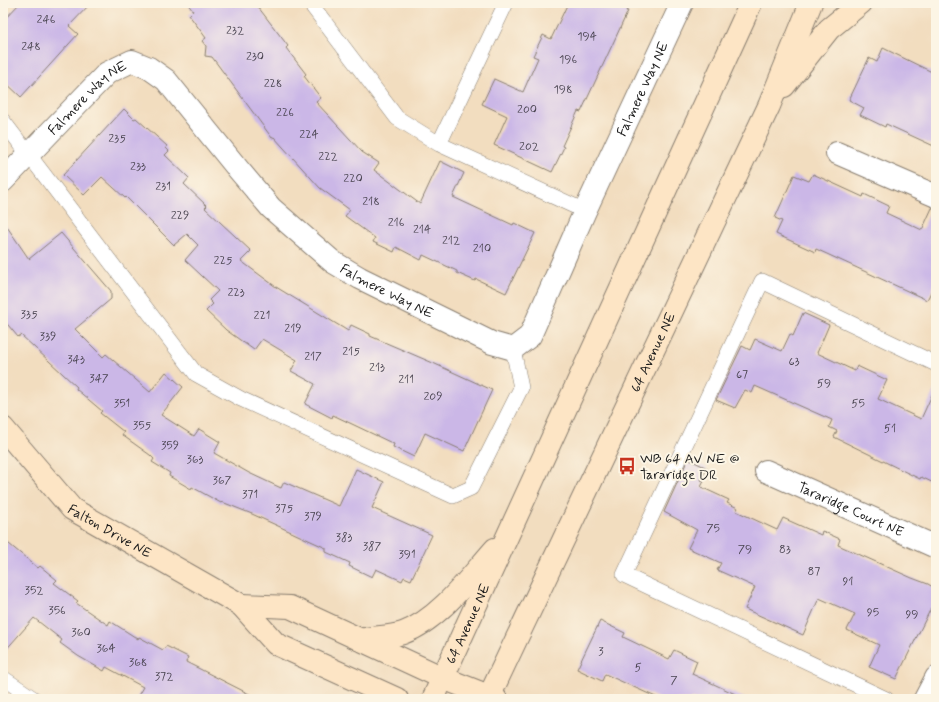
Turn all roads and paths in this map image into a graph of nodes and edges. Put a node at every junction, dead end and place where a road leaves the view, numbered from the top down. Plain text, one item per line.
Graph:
1 (310, 3) edge
2 (506, 3) edge
3 (682, 3) edge
4 (751, 3) edge
5 (811, 3) edge
6 (861, 3) edge
7 (769, 106) junction
8 (3, 121) edge
9 (439, 144) junction
10 (837, 153) dead end
11 (29, 156) junction
12 (3, 181) edge
13 (936, 196) edge
14 (586, 211) junction
15 (513, 350) junction
16 (936, 364) edge
17 (3, 428) edge
18 (766, 471) dead end
19 (511, 530) junction
20 (936, 547) edge
21 (241, 605) junction
22 (360, 640) junction
23 (3, 678) edge
24 (443, 678) junction
25 (936, 678) edge
26 (491, 698) edge
27 (34, 699) edge
28 (397, 699) edge
29 (433, 699) edge
30 (886, 699) edge
31 (924, 699) edge

1 - 9 lane
2 - 9 lane
3 - 14 street, Falmere Way NE
4 - 19 main road, 64 Avenue NE
5 - 7 main road, 64 Avenue NE
6 - 7 main road
7 - 26 main road, 64 Avenue NE
8 - 11 lane
9 - 14 lane
10 - 13 street
11 - 12 street, Falmere Way NE
11 - 15 street, Falmere Way NE
11 - 15 lane
14 - 15 street, Falmere Way NE
16 - 30 lane
17 - 21 main road, Falton Drive NE
18 - 20 street, Tararidge Court NE
19 - 22 main road
19 - 24 main road, 64 Avenue NE
21 - 22 main road, Falton Drive NE
21 - 28 main road, Falton Drive NE
22 - 24 main road, Falton Drive NE
23 - 27 lane
24 - 26 main road, Falton Drive NE
24 - 29 main road, 64 Avenue NE
25 - 31 street

